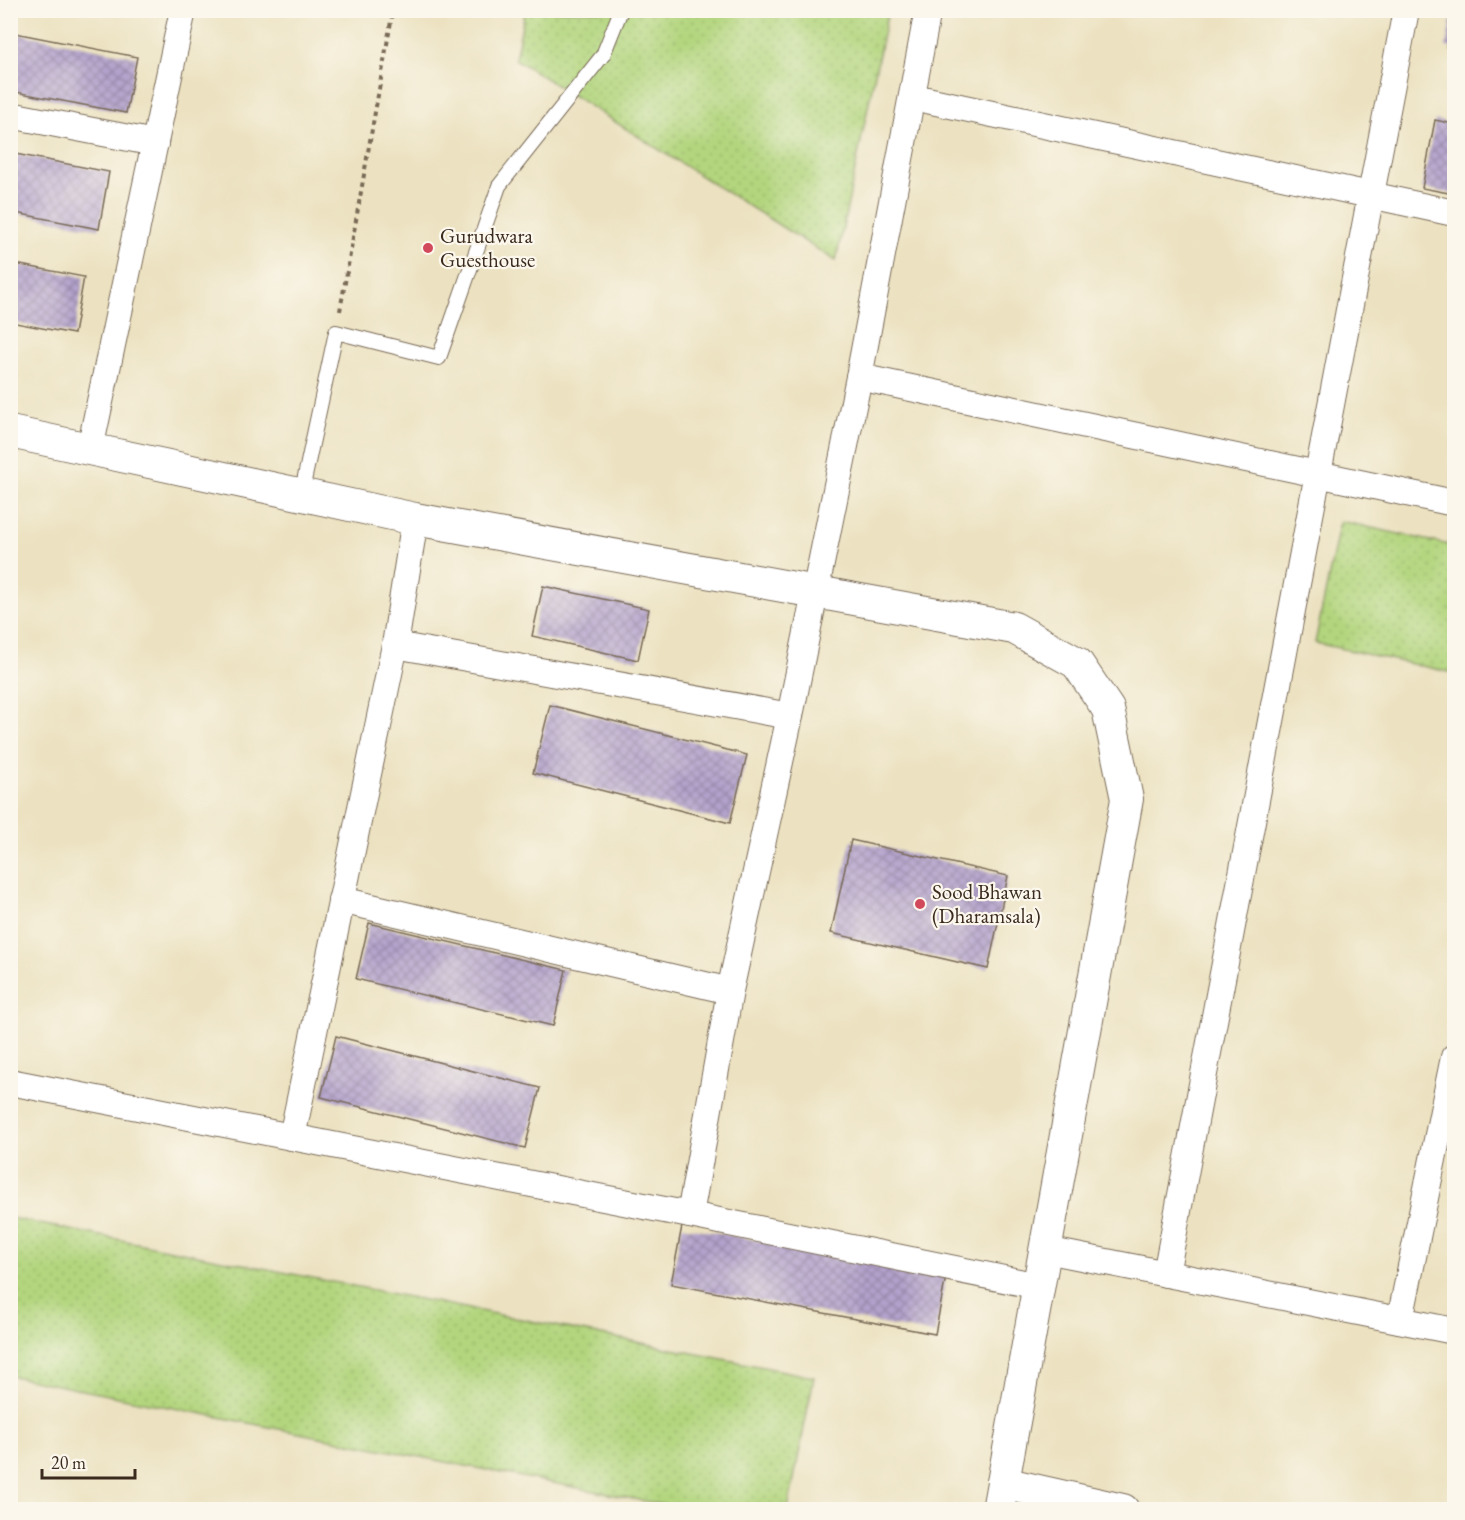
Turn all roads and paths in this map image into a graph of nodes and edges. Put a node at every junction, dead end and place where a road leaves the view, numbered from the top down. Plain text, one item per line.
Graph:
1 (183, 10) edge
2 (393, 10) edge
3 (621, 10) edge
4 (928, 10) edge
5 (1406, 10) edge
6 (913, 97) junction
7 (10, 115) edge
8 (155, 143) junction
9 (1370, 195) junction
10 (1455, 213) edge
11 (336, 333) junction
12 (859, 377) junction
13 (10, 432) edge
14 (90, 449) junction
15 (1317, 474) junction
16 (300, 495) junction
17 (1455, 503) edge
18 (415, 519) junction
19 (814, 593) junction
20 (395, 645) junction
21 (790, 716) junction
22 (341, 900) junction
23 (730, 991) junction
24 (1454, 1064) edge
25 (10, 1082) edge
26 (292, 1137) junction
27 (690, 1215) junction
28 (1046, 1250) junction
29 (1166, 1274) junction
30 (1038, 1286) junction
31 (1400, 1320) junction
32 (1455, 1331) edge
33 (1001, 1496) edge
34 (1123, 1509) edge

1 - 8 street
2 - 11 path
3 - 11 lane
4 - 6 street
5 - 9 street
6 - 9 street
6 - 12 street
7 - 8 street
8 - 14 street
9 - 10 street
9 - 15 street
11 - 16 lane
12 - 15 street
12 - 19 street
13 - 14 street
14 - 16 street
15 - 17 street
15 - 29 street
16 - 18 street
18 - 19 street
18 - 20 street
19 - 21 street
19 - 28 street
20 - 21 street
20 - 22 street
21 - 23 street
22 - 23 street
22 - 26 street
23 - 27 street
24 - 31 street
25 - 26 street
26 - 27 street
27 - 30 street
28 - 29 street
28 - 30 street
29 - 31 street
30 - 33 street
31 - 32 street
33 - 34 street

